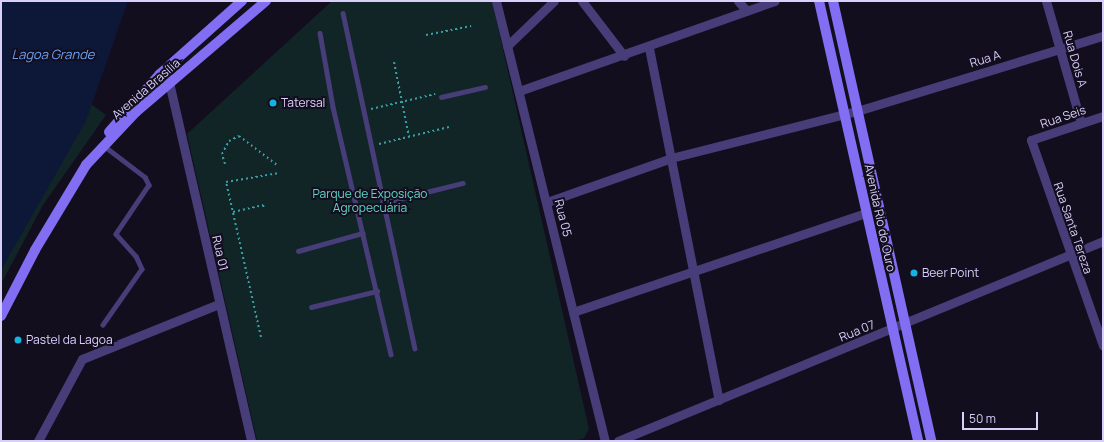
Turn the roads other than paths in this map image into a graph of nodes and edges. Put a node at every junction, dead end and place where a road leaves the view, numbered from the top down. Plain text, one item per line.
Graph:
1 (242, 1) edge
2 (266, 1) edge
3 (496, 1) edge
4 (554, 1) edge
5 (582, 1) edge
6 (738, 1) edge
7 (775, 1) edge
8 (820, 1) edge
9 (833, 1) edge
10 (1046, 1) edge
11 (746, 11) junction
12 (229, 13) junction
13 (343, 13) dead end
14 (238, 25) junction
15 (320, 33) dead end
16 (1103, 36) edge
17 (507, 46) junction
18 (649, 48) junction
19 (1059, 49) junction
20 (624, 56) junction
21 (179, 57) junction
22 (163, 72) junction
23 (186, 72) junction
24 (170, 86) junction
25 (485, 87) dead end
26 (519, 91) junction
27 (441, 95) road end
28 (857, 111) junction
29 (844, 115) junction
30 (1103, 116) edge
31 (1081, 123) junction
32 (1031, 140) joint
33 (102, 144) junction
34 (671, 158) junction
35 (463, 184) dead end
36 (547, 202) junction
37 (382, 203) junction
38 (866, 213) junction
39 (363, 233) junction
40 (884, 235) junction
41 (872, 238) junction
42 (1103, 240) edge
43 (298, 251) dead end
44 (1069, 255) junction
45 (695, 271) junction
46 (377, 291) junction
47 (219, 304) junction
48 (312, 307) dead end
49 (573, 312) junction
50 (1, 316) edge
51 (103, 325) dead end
52 (904, 325) junction
53 (892, 330) junction
54 (1103, 346) edge
55 (415, 348) dead end
56 (391, 354) dead end
57 (910, 354) junction
58 (898, 357) junction
59 (719, 400) junction
60 (38, 441) edge
61 (251, 441) edge
62 (605, 441) edge
63 (618, 441) edge
64 (918, 441) edge
65 (931, 441) edge

1 - 12 main road, Avenida Brasília
2 - 14 main road, Avenida Brasília
3 - 17 street, Rua 05
4 - 17 street
5 - 20 street
6 - 11 street
7 - 11 street
8 - 29 main road, Avenida Rio do Ouro
9 - 28 main road, Avenida Rio do Ouro
10 - 19 street, Rua Dois A
11 - 18 street
12 - 14 main road
12 - 21 main road, Avenida Brasília
13 - 37 lane
14 - 23 main road, Avenida Brasília
15 - 39 lane
16 - 19 street, Rua A
17 - 26 street, Rua 05
18 - 20 street
18 - 34 street
19 - 28 street, Rua A
19 - 31 street, Rua Dois A
20 - 26 street
21 - 22 main road, Avenida Brasília
21 - 23 main road
22 - 24 street, Rua 01
22 - 33 main road, Avenida Brasília
23 - 24 main road, Avenida Brasília
24 - 33 main road, Avenida Brasília
24 - 47 street, Rua 01
25 - 27 lane
26 - 36 street, Rua 05
28 - 29 street, Rua A
28 - 40 main road, Avenida Rio do Ouro
29 - 34 street, Rua A
29 - 38 main road, Avenida Rio do Ouro
30 - 31 street, Rua Seis
31 - 32 street, Rua Seis
32 - 44 street, Rua Santa Tereza
33 - 50 main road
33 - 51 lane
34 - 36 street, Rua A
34 - 45 street
35 - 37 lane
36 - 49 street, Rua 05
37 - 55 lane
38 - 41 main road, Avenida Rio do Ouro
38 - 45 street
39 - 43 lane
39 - 46 lane
40 - 41 main road
40 - 52 main road, Avenida Rio do Ouro
41 - 53 main road, Avenida Rio do Ouro
42 - 44 street, Rua 07
44 - 52 street, Rua 07
44 - 54 street, Rua Santa Tereza
45 - 49 street
45 - 59 street
46 - 48 lane
46 - 56 lane
47 - 60 street
47 - 61 street, Rua 01
49 - 62 street, Rua 05
52 - 53 street, Rua 07
52 - 57 main road, Avenida Rio do Ouro
53 - 58 main road, Avenida Rio do Ouro
53 - 59 street, Rua 07
57 - 58 main road
57 - 65 main road, Avenida Rio do Ouro
58 - 64 main road, Avenida Rio do Ouro
59 - 63 street, Rua 07

